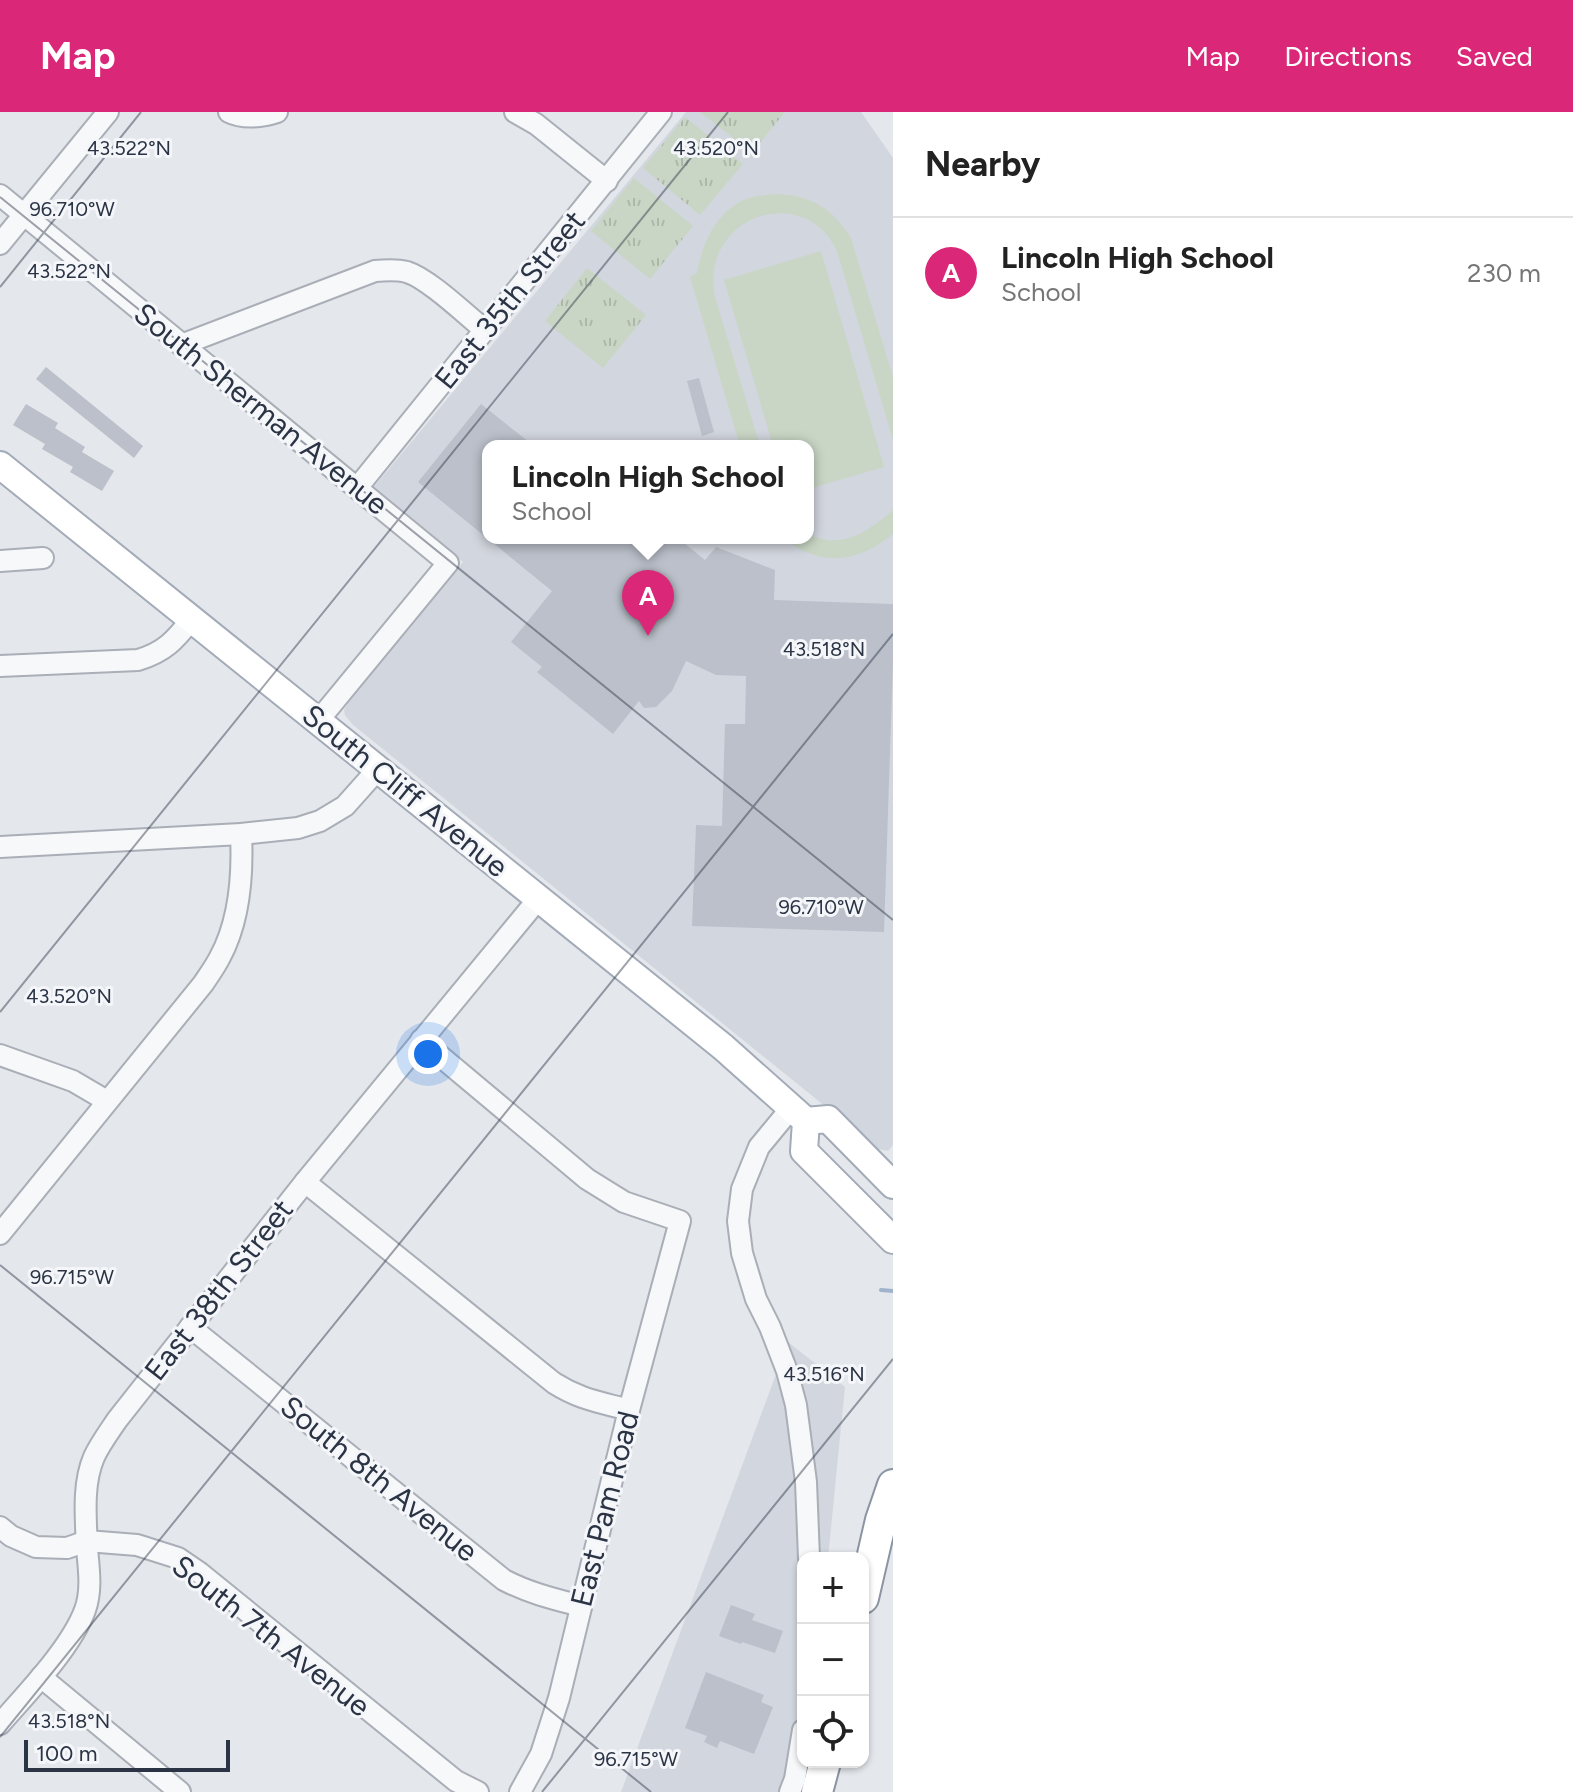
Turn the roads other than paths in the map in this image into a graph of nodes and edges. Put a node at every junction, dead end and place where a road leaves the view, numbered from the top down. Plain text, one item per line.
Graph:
1 (108, 112) edge
2 (229, 112) edge
3 (277, 112) edge
4 (515, 112) edge
5 (661, 112) edge
6 (607, 181) junction
7 (0, 195) edge
8 (24, 214) junction
9 (0, 244) edge
10 (485, 330) junction
11 (181, 345) junction
12 (0, 465) edge
13 (357, 488) junction
14 (43, 558) dead end
15 (0, 561) edge
16 (192, 619) junction
17 (0, 666) edge
18 (318, 721) junction
19 (378, 769) junction
20 (241, 834) junction
21 (0, 847) edge
22 (539, 898) junction
23 (421, 1040) junction
24 (0, 1055) edge
25 (107, 1101) junction
26 (799, 1114) junction
27 (305, 1182) junction
28 (893, 1185) edge
29 (0, 1234) edge
30 (893, 1240) edge
31 (190, 1327) junction
32 (629, 1410) junction
33 (893, 1485) edge
34 (0, 1527) edge
35 (87, 1541) junction
36 (809, 1552) edge
37 (869, 1572) edge
38 (581, 1606) junction
39 (41, 1677) junction
40 (0, 1724) edge
41 (797, 1767) edge
42 (823, 1768) edge
43 (180, 1792) edge
44 (478, 1792) edge
45 (520, 1792) edge
46 (790, 1792) edge
47 (817, 1792) edge

1 - 8 street
2 - 3 street
4 - 6 street
5 - 6 street, East 35th Street
6 - 10 street, East 35th Street
7 - 8 street, South Sherman Avenue
8 - 9 street
8 - 11 street, South Sherman Avenue
10 - 11 street
10 - 13 street, East 35th Street
11 - 13 street, South Sherman Avenue
12 - 16 main road, South Cliff Avenue
13 - 18 street, South Sherman Avenue
14 - 15 street
16 - 17 street
16 - 18 main road, South Cliff Avenue
18 - 19 main road, South Cliff Avenue
19 - 20 street
19 - 22 main road, South Cliff Avenue
20 - 21 street
20 - 25 street
22 - 23 street, East 38th Street
22 - 26 main road, South Cliff Avenue
23 - 27 street, East 38th Street
23 - 32 street, East Pam Road
24 - 25 street
25 - 29 street
26 - 28 main road, South Cliff Avenue
26 - 30 main road
26 - 36 street
27 - 31 street, East 38th Street
27 - 32 street
31 - 35 street, East 38th Street
31 - 38 street, South 8th Avenue
32 - 38 street, East Pam Road
33 - 37 highway
34 - 35 street, South 7th Avenue
35 - 39 street, East 38th Street
35 - 44 street, South 7th Avenue
38 - 45 street, East Pam Road
39 - 40 street, East 38th Street
39 - 43 street
41 - 46 street
42 - 47 highway

